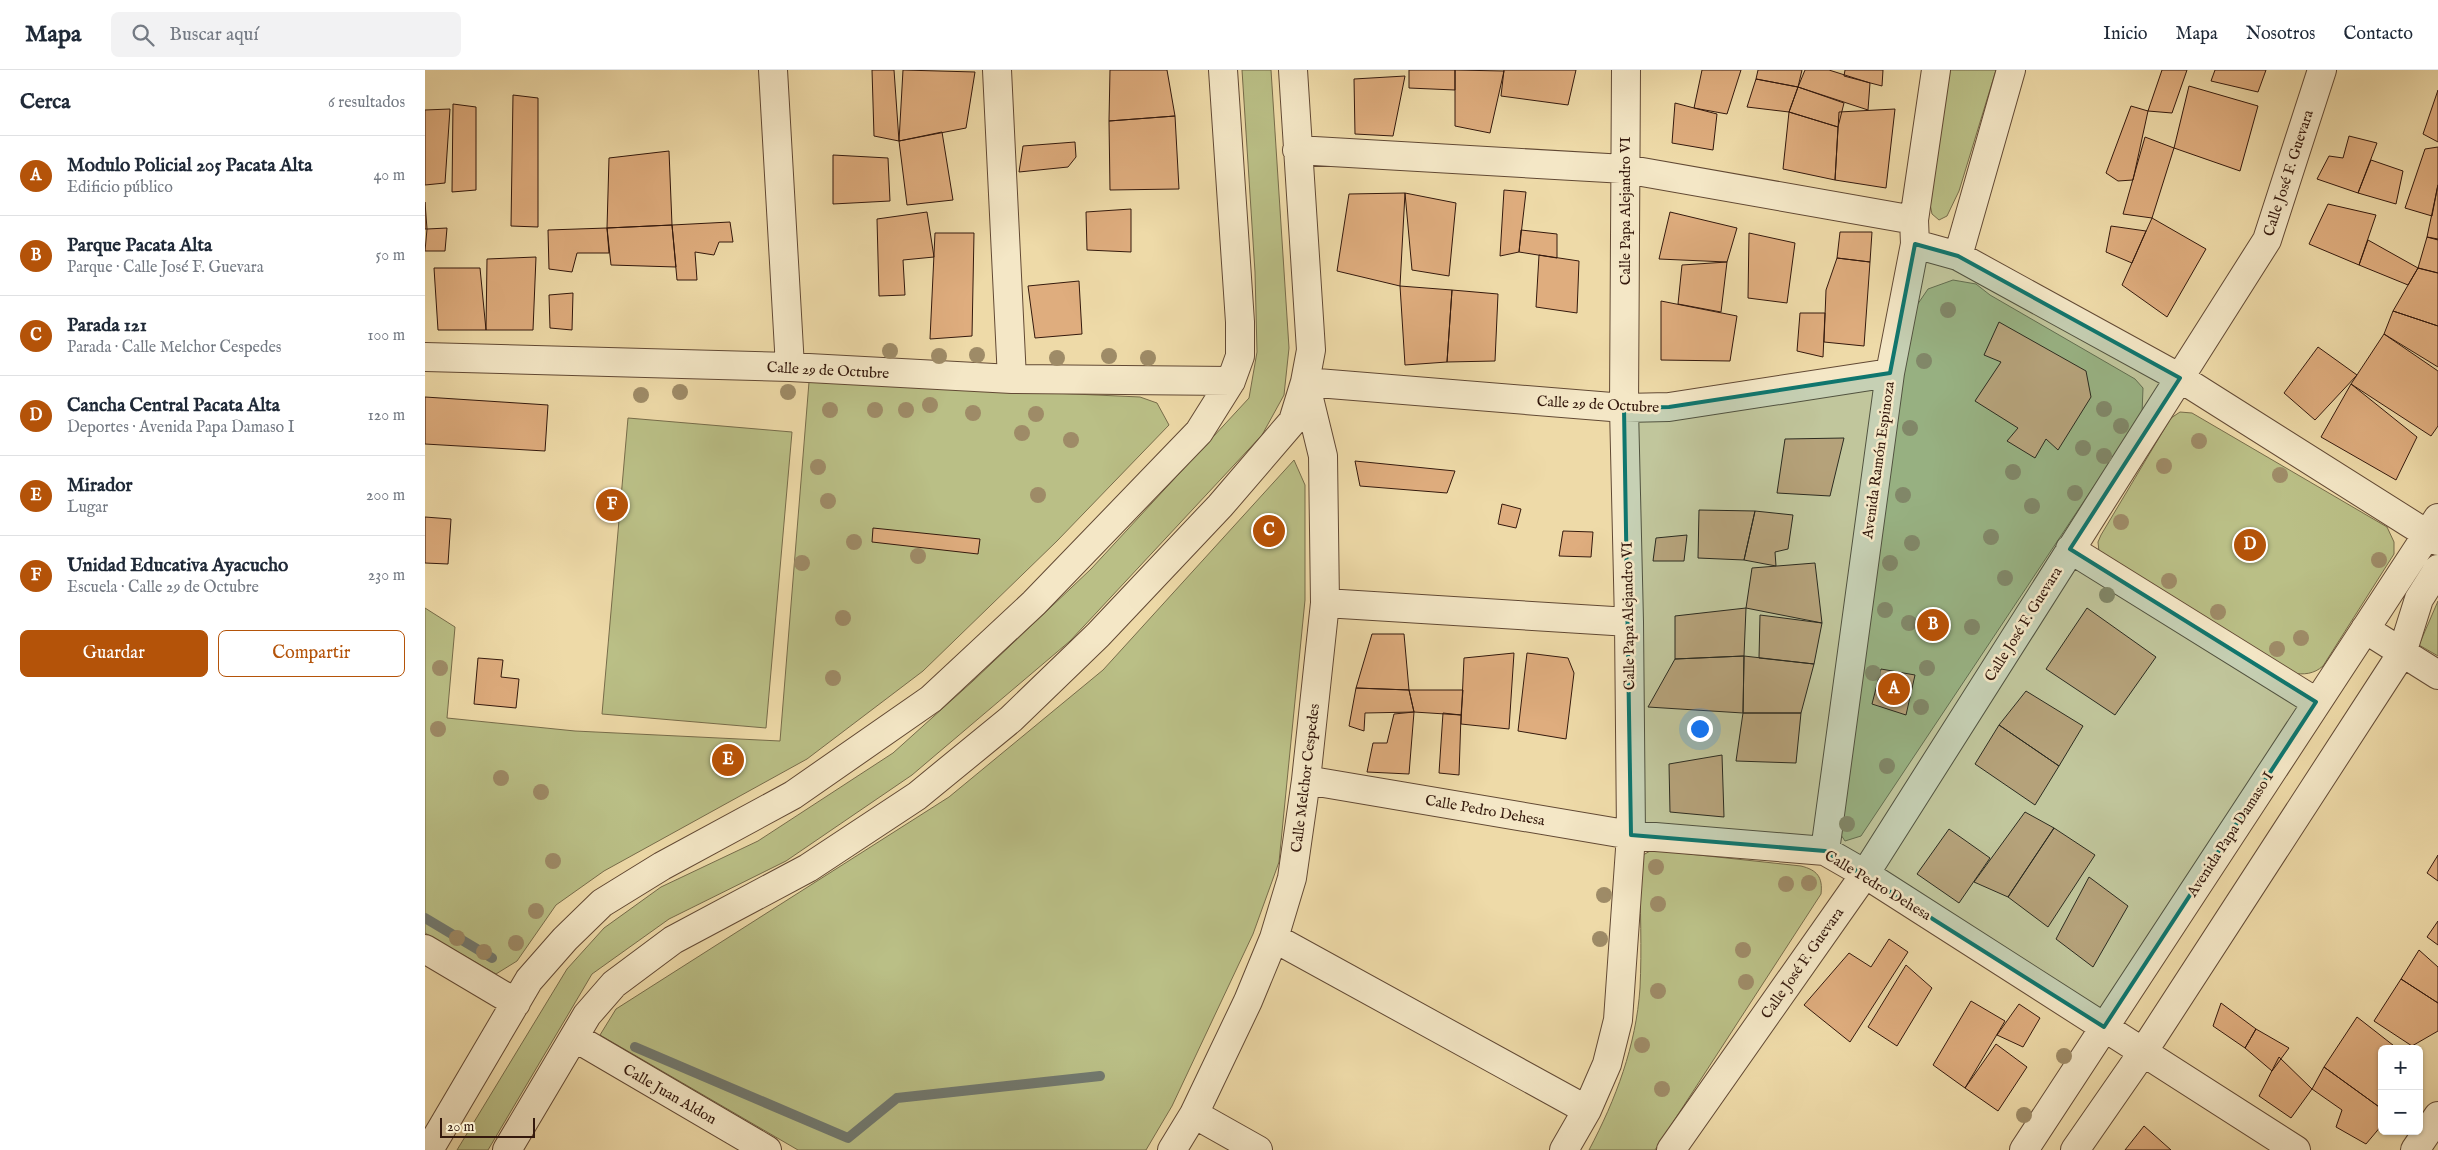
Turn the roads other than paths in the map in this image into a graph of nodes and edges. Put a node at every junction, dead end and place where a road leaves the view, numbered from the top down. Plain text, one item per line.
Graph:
1 (773, 70) edge
2 (997, 70) edge
3 (1223, 70) edge
4 (1293, 70) edge
5 (1626, 70) edge
6 (1936, 70) edge
7 (2011, 70) edge
8 (2322, 70) edge
9 (1297, 150) junction
10 (1625, 169) junction
11 (1914, 232) junction
12 (1958, 256) junction
13 (425, 357) edge
14 (790, 367) junction
15 (1890, 373) junction
16 (2180, 378) junction
17 (1013, 379) junction
18 (1231, 381) junction
19 (1305, 382) junction
20 (1624, 408) junction
21 (2434, 532) edge
22 (2069, 549) junction
23 (2438, 569) edge
24 (1325, 603) junction
25 (1629, 622) junction
26 (2365, 629) junction
27 (2402, 653) junction
28 (2438, 675) edge
29 (2316, 702) junction
30 (1307, 780) junction
31 (1631, 835) junction
32 (1825, 851) junction
33 (1865, 874) junction
34 (1274, 938) junction
35 (425, 949) edge
36 (516, 1003) junction
37 (2104, 1027) junction
38 (574, 1038) junction
39 (2143, 1052) junction
40 (1587, 1110) junction
41 (1194, 1114) junction
42 (2438, 1116) edge
43 (429, 1150) edge
44 (507, 1150) edge
45 (767, 1150) edge
46 (1172, 1150) edge
47 (1258, 1150) edge
48 (1564, 1150) edge
49 (1671, 1150) edge
50 (2024, 1150) edge
51 (2075, 1150) edge
52 (2296, 1150) edge
53 (2415, 1150) edge

1 - 14 street
2 - 17 street
3 - 18 street
4 - 9 street
5 - 10 street, Calle Papa Alejandro VI
6 - 11 street, Avenida Ramón Espinoza
7 - 12 street
8 - 16 street, Calle José F. Guevara
9 - 10 street
9 - 19 street
10 - 11 street
10 - 20 street, Calle Papa Alejandro VI
11 - 12 street
11 - 15 street, Avenida Ramón Espinoza
12 - 16 street
13 - 14 street, Calle 29 de Octubre
14 - 17 street, Calle 29 de Octubre
15 - 20 street, Calle 29 de Octubre
15 - 32 street, Avenida Ramón Espinoza
16 - 21 street
16 - 22 street, Calle José F. Guevara
17 - 18 street, Calle 29 de Octubre
18 - 36 street
19 - 20 street, Calle 29 de Octubre
19 - 24 street, Calle Melchor Cespedes
19 - 38 street
20 - 25 street, Calle Papa Alejandro VI
21 - 26 street, Avenida Papa Damaso I
22 - 29 street
22 - 33 street, Calle José F. Guevara
23 - 27 street
24 - 25 street
24 - 30 street, Calle Melchor Cespedes
25 - 31 street, Calle Papa Alejandro VI
26 - 27 street
26 - 29 street, Avenida Papa Damaso I
27 - 28 street
27 - 39 street
29 - 37 street, Avenida Papa Damaso I
30 - 31 street, Calle Pedro Dehesa
30 - 34 street, Calle Melchor Cespedes
31 - 32 street, Calle Pedro Dehesa
31 - 40 street, Calle Papa Alejandro VI
32 - 33 street, Calle Pedro Dehesa
33 - 37 street, Calle Pedro Dehesa
33 - 49 street, Calle José F. Guevara
34 - 40 street
34 - 41 street, Calle Melchor Cespedes
35 - 36 street
36 - 43 street
37 - 39 street, Calle Pedro Dehesa
37 - 50 street, Avenida Papa Damaso I
38 - 44 street
38 - 45 street, Calle Juan Aldon
39 - 51 street
39 - 52 street, Calle Pedro Dehesa
40 - 48 street, Calle Papa Alejandro VI
41 - 46 street, Calle Melchor Cespedes
41 - 47 street
42 - 53 street

